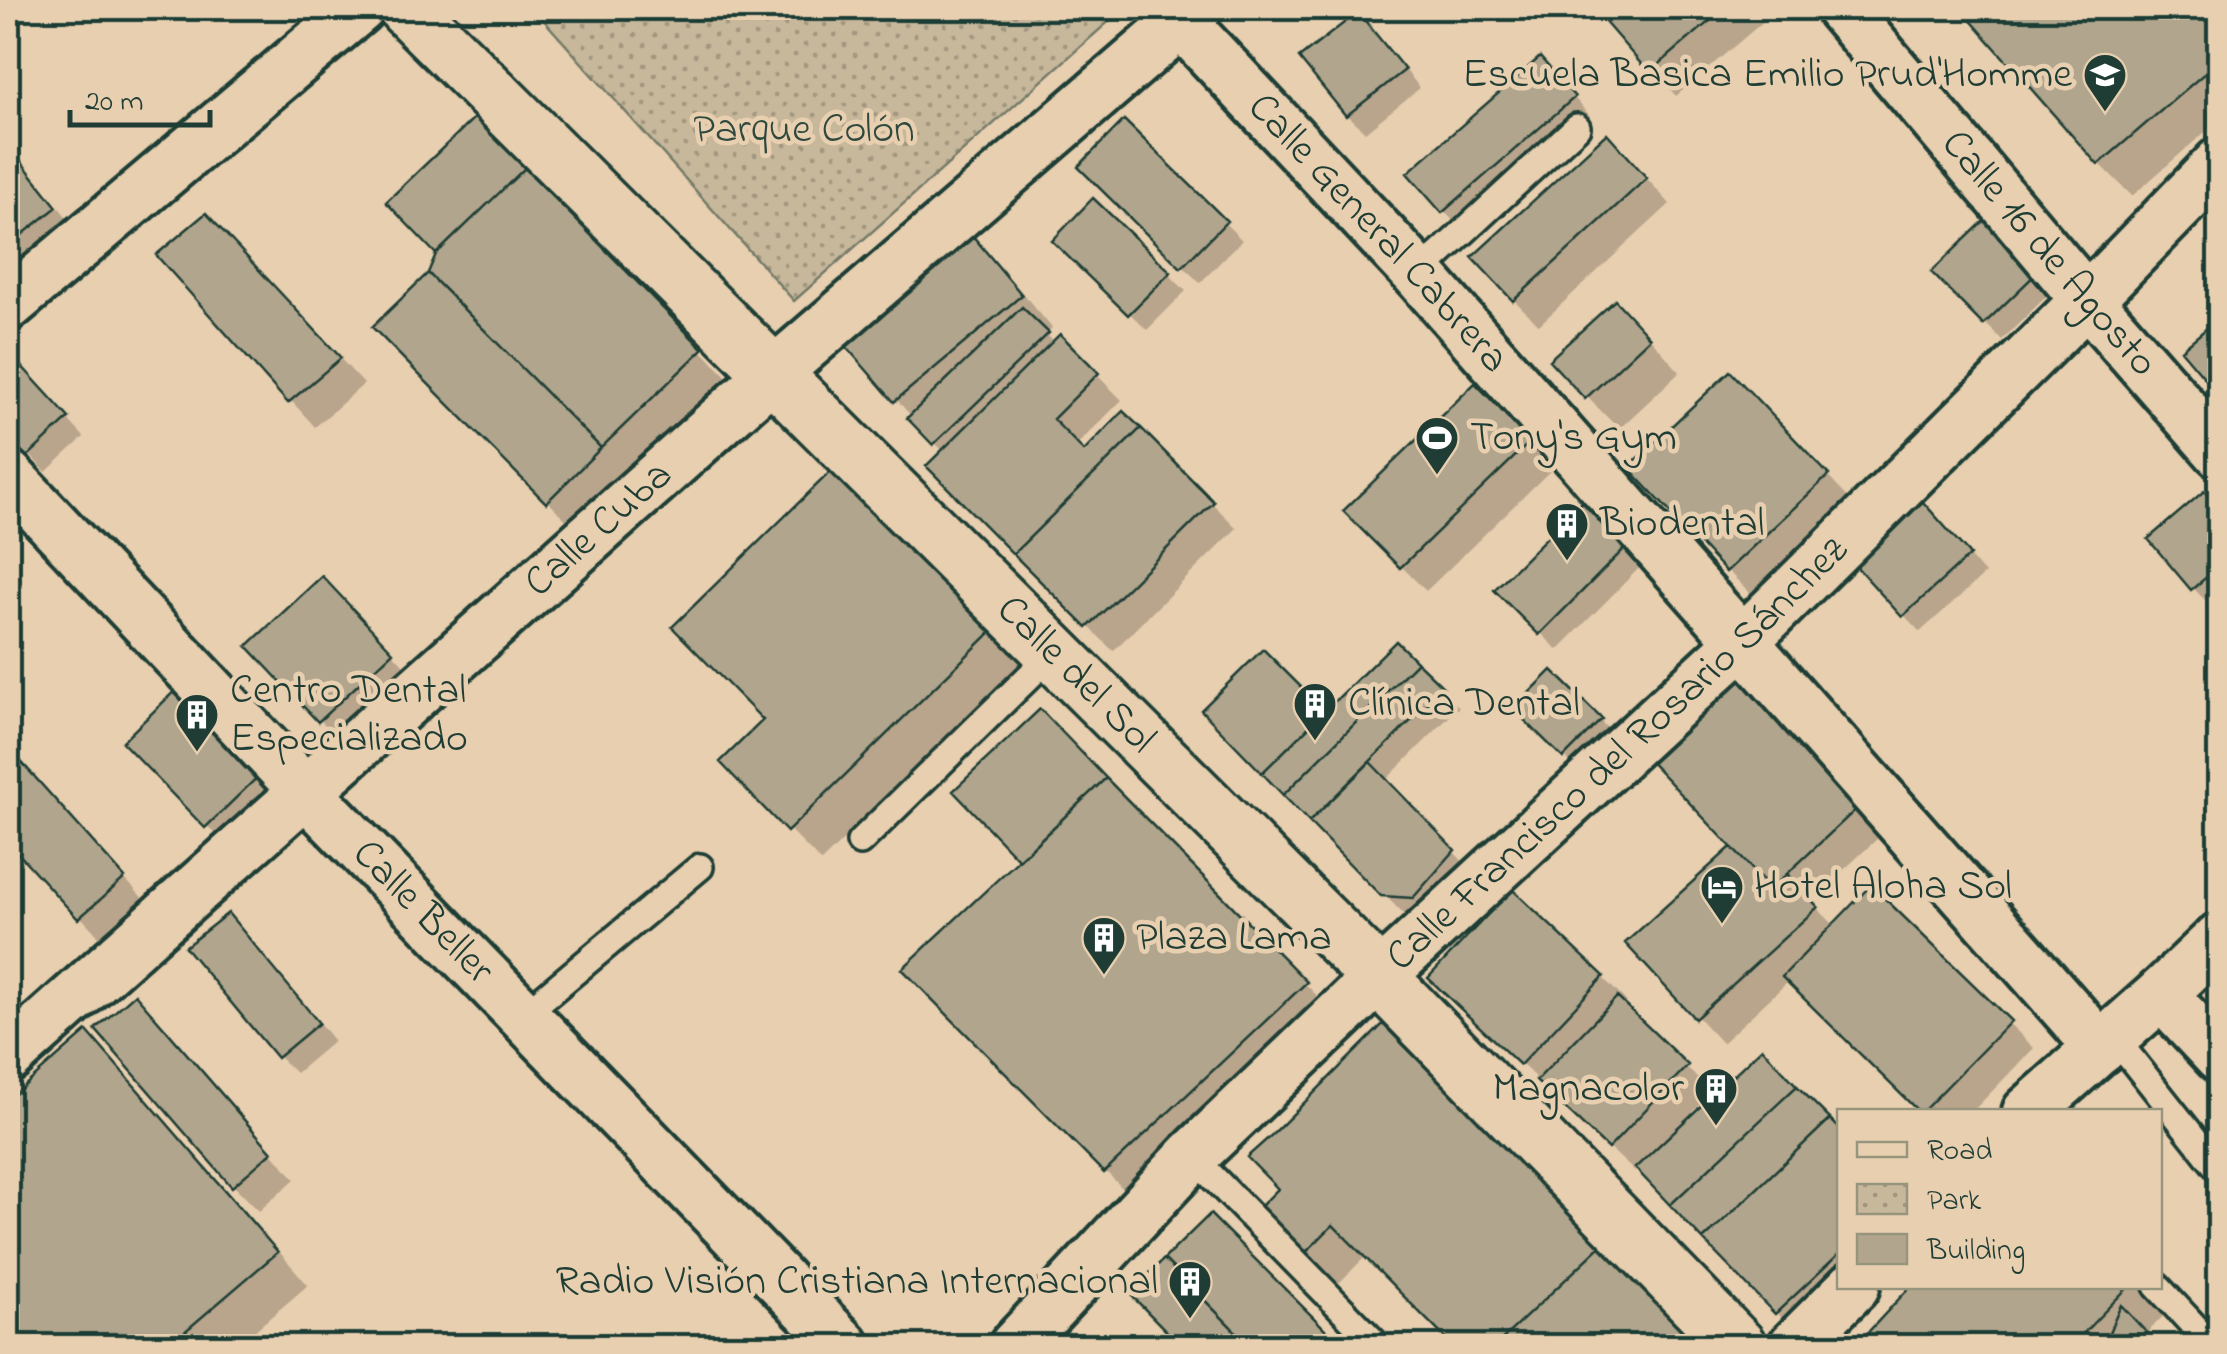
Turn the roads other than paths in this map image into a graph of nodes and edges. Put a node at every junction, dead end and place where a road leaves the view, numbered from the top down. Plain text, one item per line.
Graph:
1 (359, 8) edge
2 (406, 8) edge
3 (1841, 8) edge
4 (1182, 12) edge
5 (1577, 128) dead end
6 (2220, 163) edge
7 (1418, 274) junction
8 (2086, 300) junction
9 (8, 305) edge
10 (774, 373) junction
11 (2220, 452) edge
12 (8, 476) edge
13 (1743, 641) junction
14 (1053, 653) junction
15 (304, 791) junction
16 (860, 842) dead end
17 (700, 867) dead end
18 (2220, 938) edge
19 (1378, 976) junction
20 (2161, 994) junction
21 (522, 1016) junction
22 (2108, 1042) junction
23 (8, 1057) edge
24 (2220, 1057) edge
25 (2031, 1109) edge
26 (1192, 1156) junction
27 (2220, 1171) edge
28 (1851, 1289) edge
29 (2161, 1289) edge
30 (844, 1346) edge
31 (1016, 1346) edge
32 (1378, 1346) edge
33 (1738, 1346) edge
34 (1794, 1346) edge
35 (2220, 1346) edge

1 - 9 street
2 - 10 main road, Calle del Sol
3 - 8 street, Calle 16 de Agosto
4 - 7 street, Calle General Cabrera
4 - 10 street, Calle Cuba
5 - 7 lane
6 - 8 street, Calle Francisco del Rosario Sánchez
7 - 13 street, Calle General Cabrera
8 - 11 street, Calle 16 de Agosto
8 - 13 street, Calle Francisco del Rosario Sánchez
10 - 14 main road, Calle del Sol
10 - 15 street, Calle Cuba
12 - 15 street, Calle Beller
13 - 19 street, Calle Francisco del Rosario Sánchez
13 - 22 street, Calle General Cabrera
14 - 16 lane
14 - 19 main road, Calle del Sol
15 - 21 street, Calle Beller
15 - 23 street, Calle Cuba
17 - 21 lane
18 - 20 street
19 - 26 street, Calle Francisco del Rosario Sánchez
19 - 33 main road, Calle del Sol
20 - 22 street
20 - 24 street
21 - 30 street, Calle Beller
22 - 25 street
22 - 27 lane
26 - 31 street, Calle Francisco del Rosario Sánchez
26 - 32 lane
28 - 34 street
29 - 35 lane

